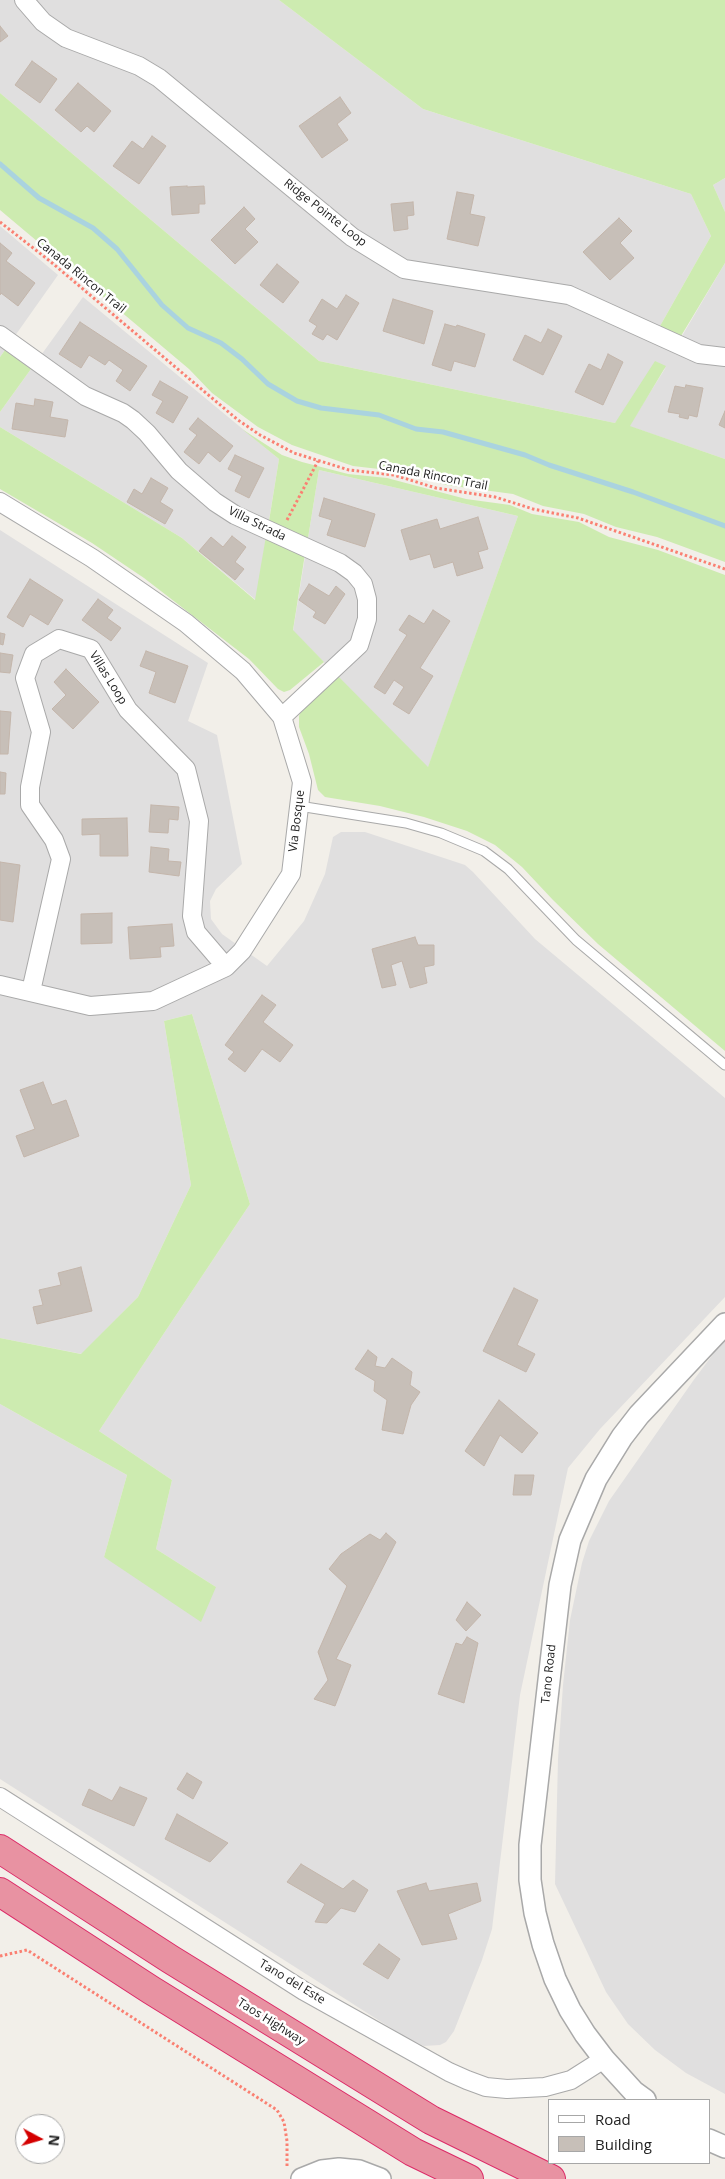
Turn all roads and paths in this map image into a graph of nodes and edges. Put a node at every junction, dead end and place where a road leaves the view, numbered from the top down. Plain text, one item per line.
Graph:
1 (24, 0) edge
2 (0, 222) edge
3 (0, 335) edge
4 (725, 357) edge
5 (318, 461) junction
6 (0, 502) edge
7 (279, 535) junction
8 (725, 569) edge
9 (282, 716) junction
10 (299, 806) junction
11 (226, 967) junction
12 (0, 984) edge
13 (30, 991) junction
14 (725, 1065) edge
15 (725, 1324) edge
16 (0, 1797) edge
17 (0, 1849) edge
18 (0, 1892) edge
19 (0, 1956) edge
20 (604, 2059) junction
21 (644, 2099) edge
22 (710, 2140) edge
23 (725, 2147) edge
24 (295, 2176) edge
25 (380, 2179) edge
26 (468, 2179) edge
27 (551, 2179) edge

1 - 4 street, Ridge Pointe Loop
2 - 5 path, Canada Rincon Trail
3 - 7 street, Villa Strada
5 - 7 path
5 - 8 path, Canada Rincon Trail
6 - 9 street, Via Bosque
7 - 9 street, Villa Strada
9 - 10 street, Via Bosque
10 - 11 street, Via Bosque
10 - 14 lane
11 - 13 street, Via Bosque
11 - 13 street, Villas Loop
12 - 13 street, Via Bosque
15 - 20 street, Tano Road
16 - 20 street, Tano del Este
17 - 27 highway, Taos Highway
18 - 26 highway
19 - 24 path
20 - 21 street, Tano Road
22 - 23 street
24 - 25 street

